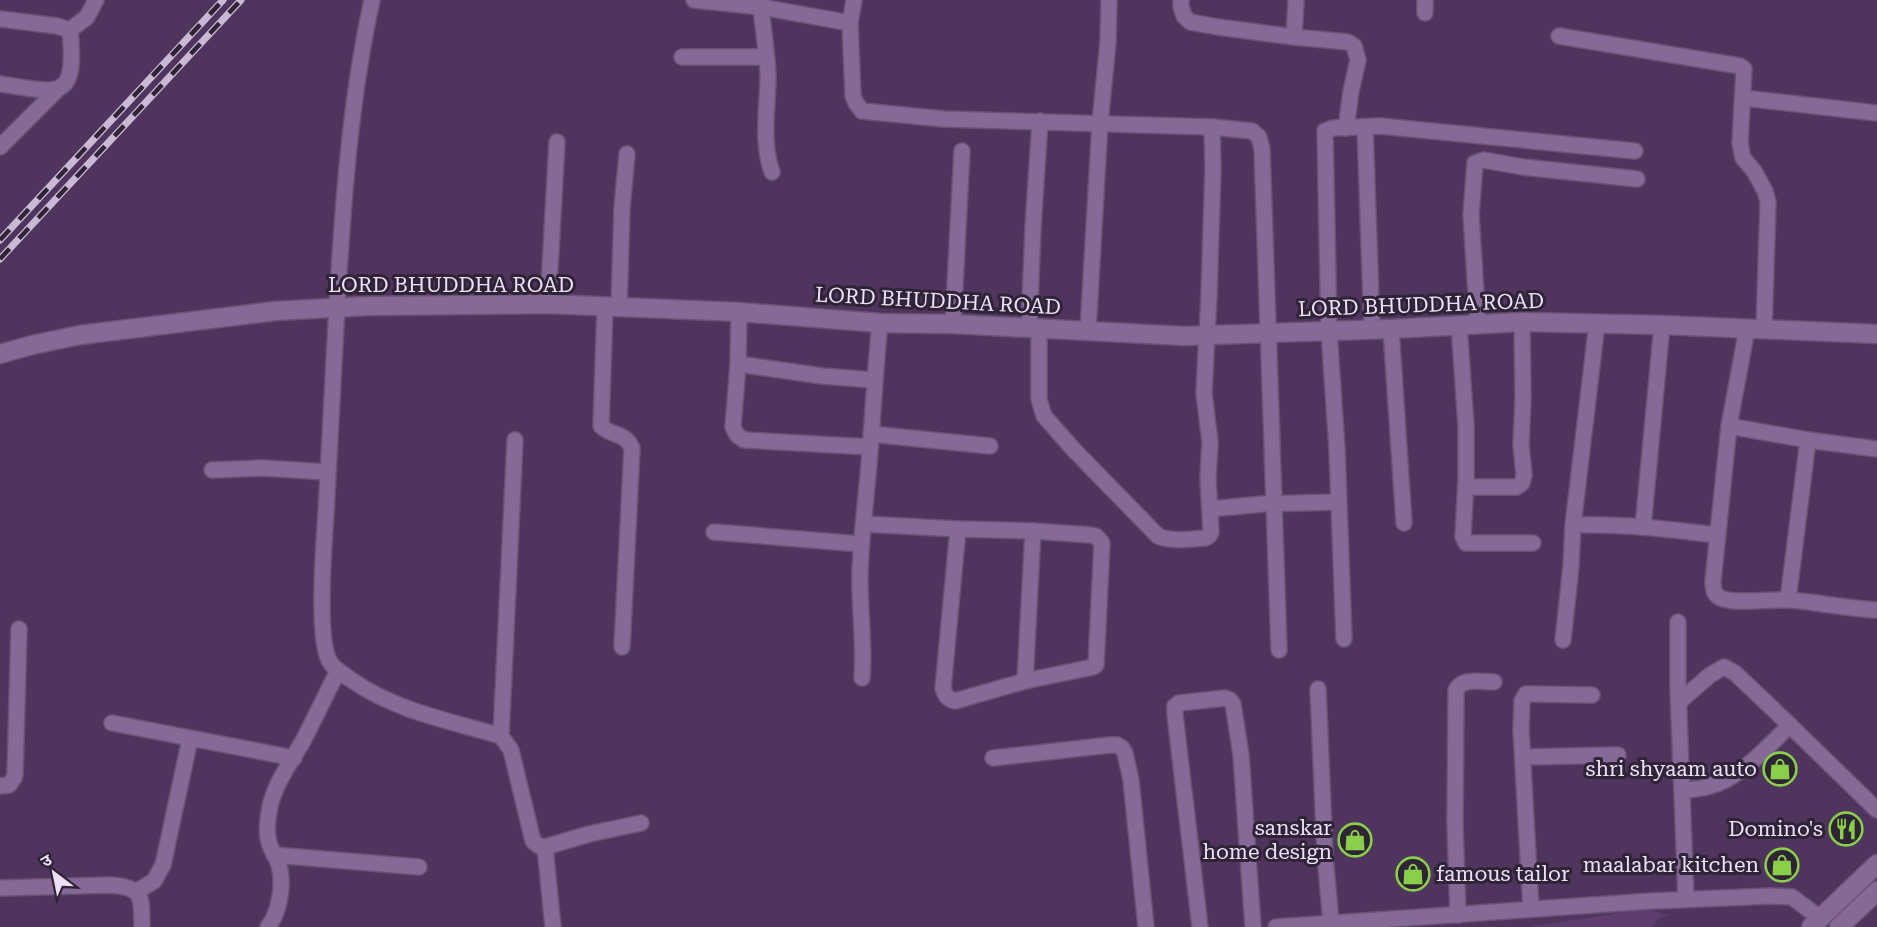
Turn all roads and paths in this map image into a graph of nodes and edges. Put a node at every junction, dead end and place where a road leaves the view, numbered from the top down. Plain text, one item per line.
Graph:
1 (96, 0) edge
2 (372, 0) edge
3 (694, 0) edge
4 (854, 0) edge
5 (1109, 0) edge
6 (1181, 0) edge
7 (1296, 0) edge
8 (761, 4) edge
9 (0, 19) edge
10 (850, 23) junction
11 (70, 30) junction
12 (1559, 36) dead end
13 (1293, 37) junction
14 (682, 57) dead end
15 (766, 57) junction
16 (0, 84) edge
17 (56, 91) junction
18 (1743, 98) junction
19 (1877, 113) edge
20 (1040, 122) junction
21 (1100, 123) junction
22 (1212, 127) junction
23 (1365, 127) junction
24 (1346, 128) junction
25 (1479, 135) junction
26 (557, 142) dead end
27 (0, 147) edge
28 (962, 151) dead end
29 (1635, 151) dead end
30 (627, 153) dead end
31 (1484, 160) junction
32 (772, 172) dead end
33 (1637, 179) dead end
34 (548, 304) junction
35 (337, 308) junction
36 (612, 308) junction
37 (738, 312) junction
38 (1522, 322) junction
39 (880, 323) junction
40 (1597, 323) junction
41 (953, 324) junction
42 (1478, 324) junction
43 (1459, 325) junction
44 (1662, 325) junction
45 (1034, 329) junction
46 (1372, 329) junction
47 (1391, 329) junction
48 (1756, 329) junction
49 (1088, 331) junction
50 (1329, 331) junction
51 (1268, 333) junction
52 (1206, 334) junction
53 (1877, 334) edge
54 (0, 354) edge
55 (738, 364) junction
56 (873, 380) junction
57 (1729, 426) junction
58 (515, 440) dead end
59 (1808, 440) junction
60 (871, 441) junction
61 (990, 446) dead end
62 (1877, 449) edge
63 (212, 470) dead end
64 (327, 472) junction
65 (1466, 487) junction
66 (1338, 502) junction
67 (1274, 503) junction
68 (1210, 509) junction
69 (1404, 523) dead end
70 (864, 524) junction
71 (1573, 525) junction
72 (1643, 527) junction
73 (958, 529) junction
74 (1033, 531) junction
75 (714, 532) dead end
76 (1718, 535) junction
77 (1533, 543) dead end
78 (861, 544) junction
79 (1788, 600) junction
80 (1877, 610) edge
81 (1678, 622) dead end
82 (19, 629) dead end
83 (1344, 639) dead end
84 (1563, 640) dead end
85 (622, 647) dead end
86 (1279, 650) dead end
87 (338, 671) junction
88 (862, 678) dead end
89 (1025, 681) junction
90 (1494, 682) dead end
91 (1318, 689) dead end
92 (1592, 695) dead end
93 (1679, 702) junction
94 (112, 723) dead end
95 (1790, 725) junction
96 (501, 736) junction
97 (190, 739) junction
98 (1618, 755) dead end
99 (1523, 756) junction
100 (294, 758) junction
101 (993, 758) dead end
102 (0, 786) edge
103 (1682, 790) junction
104 (1877, 810) edge
105 (641, 823) dead end
106 (545, 847) junction
107 (274, 855) junction
108 (1877, 864) edge
109 (419, 867) dead end
110 (0, 888) edge
111 (1877, 891) edge
112 (136, 892) junction
113 (1686, 899) junction
114 (1531, 909) junction
115 (1458, 915) junction
116 (1331, 923) junction
117 (1816, 923) edge
118 (142, 927) edge
119 (268, 927) edge
120 (553, 927) edge
121 (1146, 927) edge
122 (1200, 927) edge
123 (1252, 927) edge
124 (1276, 927) edge
125 (1839, 927) edge

1 - 11 street
2 - 35 street
3 - 8 street
4 - 10 street
5 - 21 street
6 - 13 street
7 - 13 street
8 - 10 street
8 - 15 street
9 - 11 street
10 - 20 street
11 - 17 street
12 - 18 street
13 - 24 street
14 - 15 street
15 - 32 street
16 - 17 street
17 - 27 street
18 - 19 street
18 - 48 street
20 - 21 street
20 - 45 street
21 - 22 street
21 - 49 street
22 - 51 street
22 - 52 street
23 - 24 street
23 - 25 street
23 - 46 street
24 - 50 street
25 - 29 street
25 - 31 street
26 - 34 street
28 - 41 street
30 - 36 street
31 - 33 street
31 - 42 street
34 - 35 street, LORD BHUDDHA ROAD
34 - 36 street, LORD BHUDDHA ROAD
35 - 54 street, LORD BHUDDHA ROAD
35 - 64 street
36 - 37 street, LORD BHUDDHA ROAD
36 - 85 street
37 - 39 street, LORD BHUDDHA ROAD
37 - 55 street
38 - 40 street, LORD BHUDDHA ROAD
38 - 42 street, LORD BHUDDHA ROAD
38 - 65 street
39 - 41 street, LORD BHUDDHA ROAD
39 - 56 street
40 - 44 street, LORD BHUDDHA ROAD
40 - 71 street
41 - 45 street, LORD BHUDDHA ROAD
42 - 43 street, LORD BHUDDHA ROAD
43 - 47 street, LORD BHUDDHA ROAD
43 - 65 street
44 - 48 street, LORD BHUDDHA ROAD
44 - 72 street
45 - 49 street, LORD BHUDDHA ROAD
45 - 68 street
46 - 47 street, LORD BHUDDHA ROAD
46 - 50 street, LORD BHUDDHA ROAD
47 - 69 street
48 - 53 street, LORD BHUDDHA ROAD
48 - 57 street
49 - 52 street, LORD BHUDDHA ROAD
50 - 51 street, LORD BHUDDHA ROAD
50 - 66 street
51 - 52 street, LORD BHUDDHA ROAD
51 - 67 street
52 - 68 street
55 - 56 street
55 - 60 street
56 - 60 street
57 - 59 street
57 - 76 street
58 - 96 street
59 - 62 street
59 - 79 street
60 - 61 street
60 - 70 street
63 - 64 street
64 - 87 street
65 - 77 street
66 - 67 street
66 - 83 street
67 - 68 street
67 - 86 street
70 - 73 street
70 - 78 street
71 - 72 street
71 - 84 street
72 - 76 street
73 - 74 street
73 - 89 street
74 - 89 street
74 - 89 street
75 - 78 street
76 - 79 street
78 - 88 street
79 - 80 street
81 - 93 street
82 - 102 street
87 - 96 street
87 - 100 street
90 - 115 street
91 - 116 street
92 - 99 street
93 - 95 street
93 - 103 street
94 - 97 street
95 - 103 street
95 - 104 street
96 - 106 street
97 - 100 street
97 - 112 street
98 - 99 street
99 - 114 street
100 - 107 street
101 - 121 street
103 - 113 street
105 - 106 street
106 - 120 street
107 - 109 street
107 - 119 street
108 - 117 street
110 - 112 street
111 - 125 street
112 - 118 street
113 - 114 street
113 - 117 street
114 - 115 street
115 - 116 street
116 - 124 street
122 - 123 street

